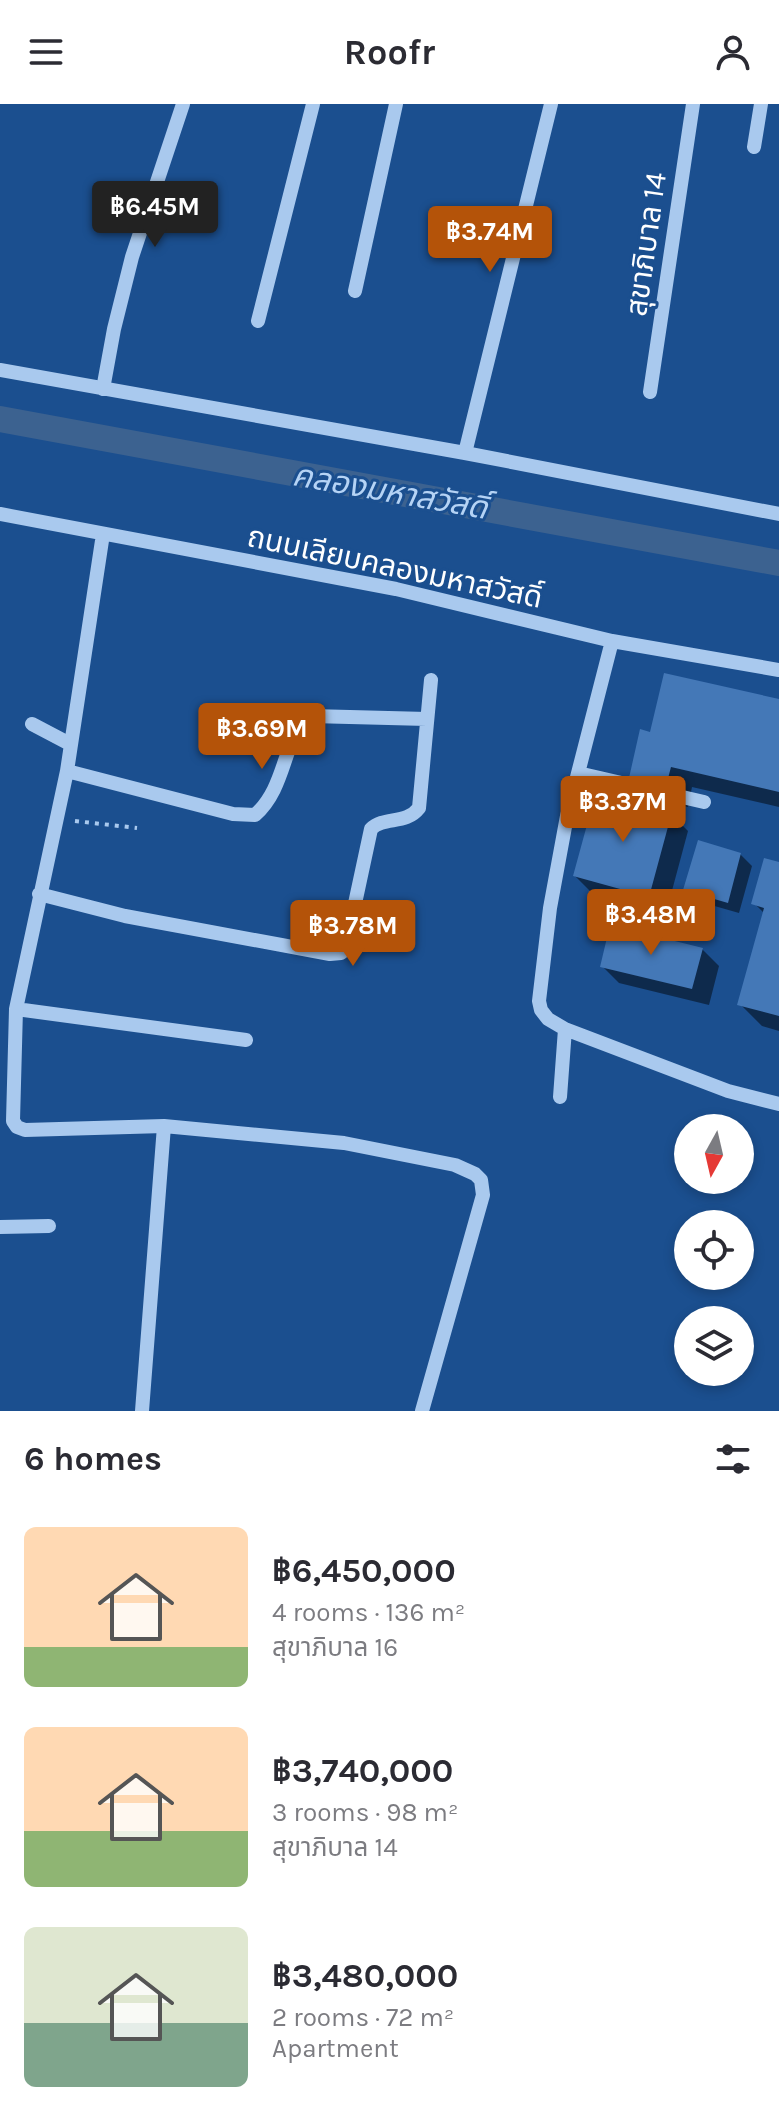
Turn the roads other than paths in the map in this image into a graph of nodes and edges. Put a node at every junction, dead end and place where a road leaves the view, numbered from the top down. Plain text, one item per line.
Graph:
1 (183, 104) edge
2 (313, 104) edge
3 (396, 104) edge
4 (551, 104) edge
5 (693, 104) edge
6 (761, 104) edge
7 (754, 147) dead end
8 (355, 291) dead end
9 (258, 321) dead end
10 (0, 370) edge
11 (103, 389) junction
12 (650, 392) dead end
13 (465, 453) junction
14 (0, 514) edge
15 (779, 514) edge
16 (103, 534) junction
17 (612, 641) junction
18 (779, 670) edge
19 (431, 680) dead end
20 (427, 719) junction
21 (32, 724) dead end
22 (70, 744) junction
23 (67, 771) junction
24 (578, 773) junction
25 (704, 802) dead end
26 (39, 894) junction
27 (16, 1009) junction
28 (565, 1029) junction
29 (246, 1040) dead end
30 (560, 1097) dead end
31 (779, 1104) edge
32 (164, 1126) junction
33 (49, 1226) dead end
34 (0, 1227) edge
35 (142, 1411) edge
36 (422, 1411) edge

1 - 11 street
2 - 9 street
3 - 8 street
4 - 13 street
5 - 12 street, สุขาภิบาล 14
6 - 7 street
10 - 11 street
11 - 13 street
13 - 15 street
14 - 16 street, ถนนเลียบคลองมหาสวัสดิ์
16 - 17 street, ถนนเลียบคลองมหาสวัสดิ์
16 - 22 street
17 - 18 street, ถนนเลียบคลองมหาสวัสดิ์
17 - 24 street
19 - 20 street
20 - 23 street
20 - 26 street
21 - 22 street
22 - 23 street
23 - 26 street
24 - 25 street
24 - 28 street
26 - 27 street
27 - 29 street
27 - 32 street
28 - 30 street
28 - 31 street
32 - 35 street
32 - 36 street
33 - 34 street

